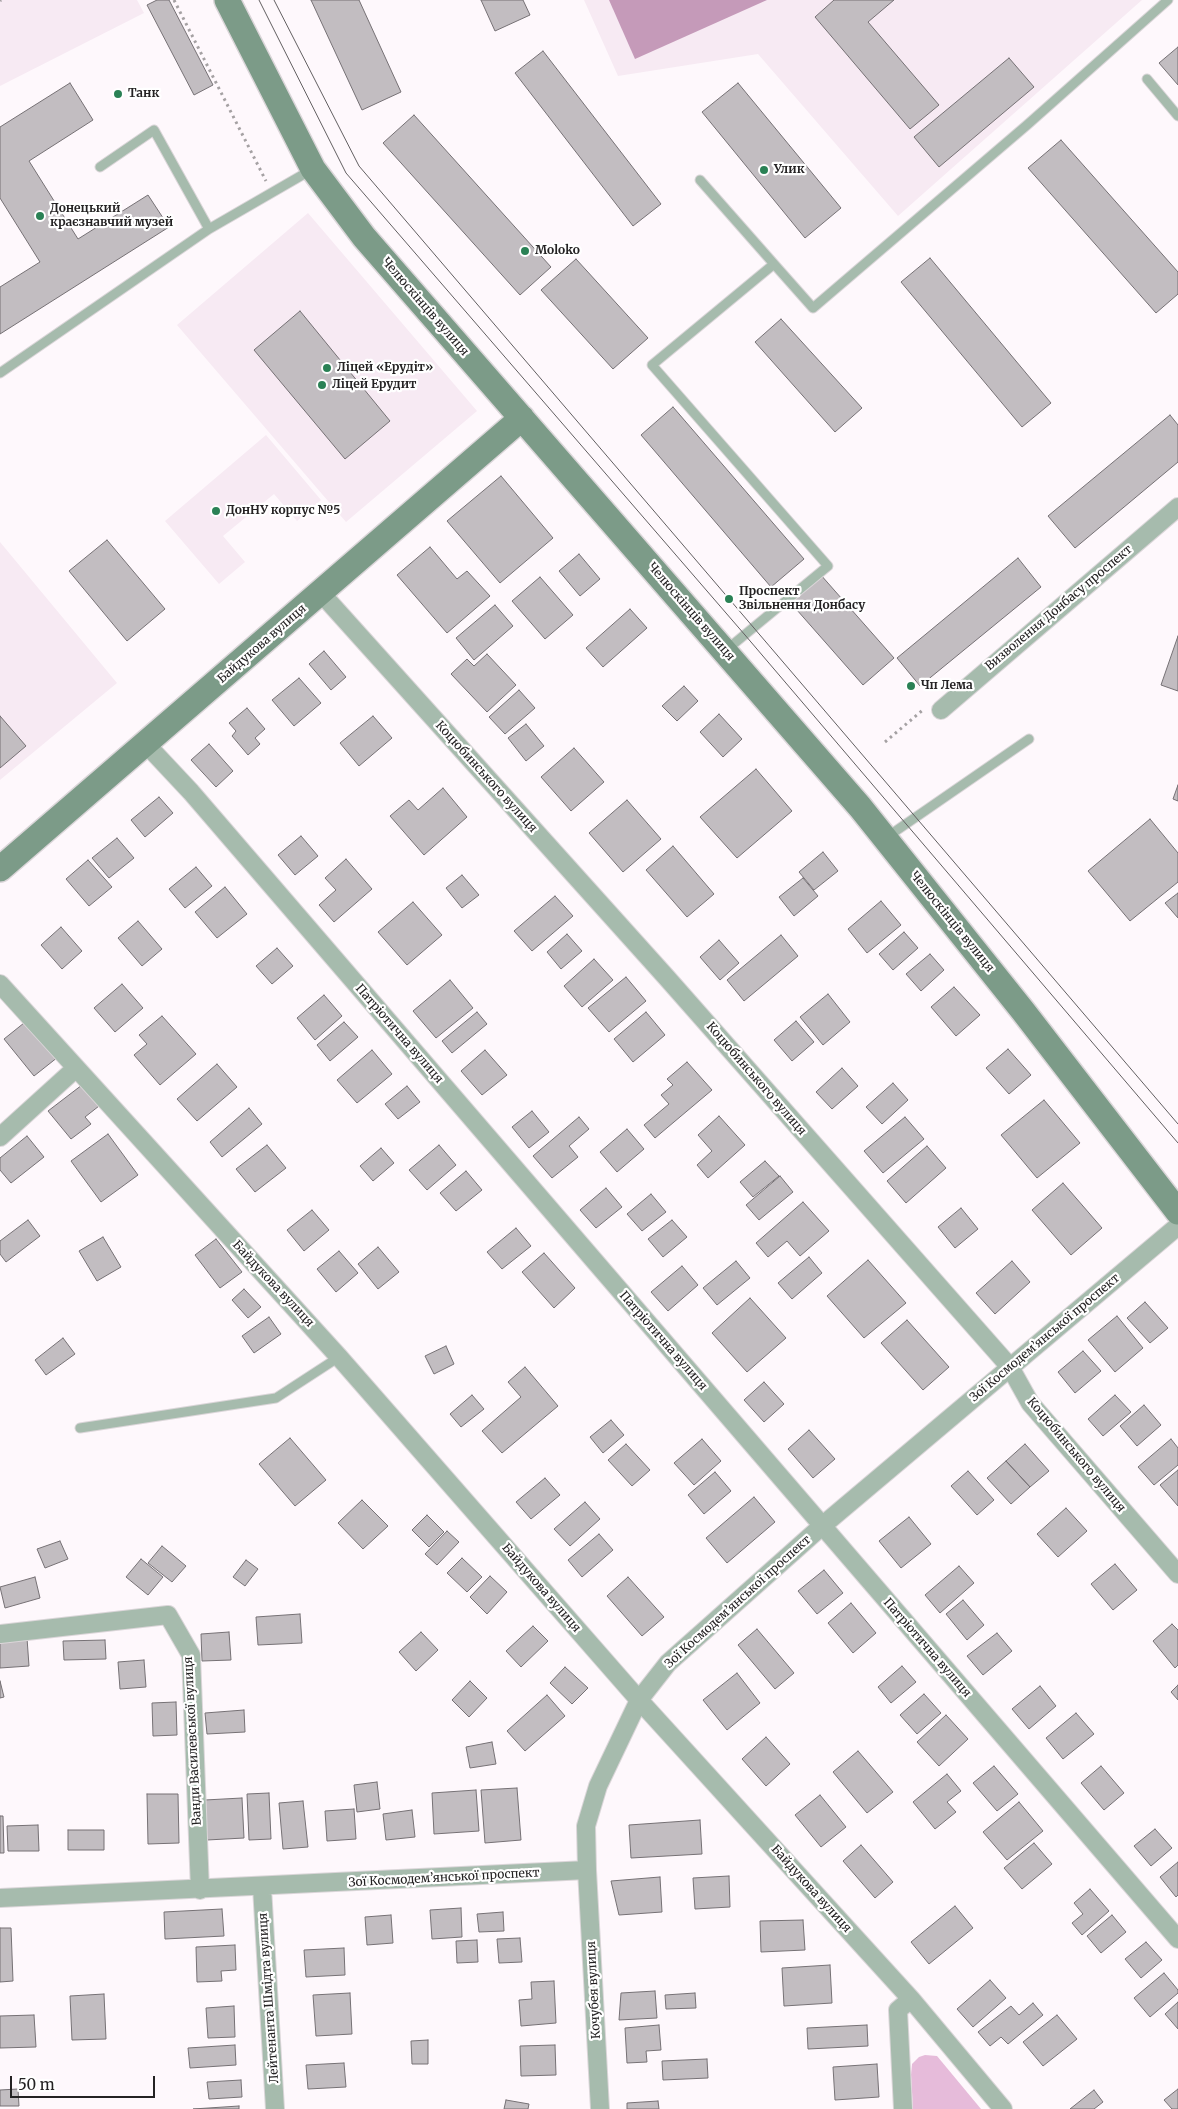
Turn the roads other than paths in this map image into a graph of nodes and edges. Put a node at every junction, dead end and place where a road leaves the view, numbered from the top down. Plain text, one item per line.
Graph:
1 (227, 0) edge
2 (1168, 0) edge
3 (1147, 79) dead end
4 (1178, 116) edge
5 (100, 167) dead end
6 (314, 169) junction
7 (700, 180) dead end
8 (209, 229) junction
9 (774, 264) junction
10 (0, 373) edge
11 (522, 418) junction
12 (1178, 507) edge
13 (321, 593) junction
14 (725, 651) junction
15 (940, 710) dead end
16 (1029, 739) dead end
17 (146, 744) junction
18 (885, 838) junction
19 (0, 869) edge
20 (0, 984) edge
21 (75, 1069) junction
22 (0, 1137) edge
23 (1178, 1212) edge
24 (1178, 1226) edge
25 (339, 1357) junction
26 (1010, 1367) junction
27 (80, 1428) dead end
28 (822, 1526) junction
29 (1178, 1574) edge
30 (0, 1634) edge
31 (639, 1700) junction
32 (588, 1870) junction
33 (262, 1887) junction
34 (200, 1890) junction
35 (0, 1898) edge
36 (1178, 1939) edge
37 (911, 1999) junction
38 (275, 2109) edge
39 (600, 2109) edge
40 (903, 2109) edge
41 (1003, 2109) edge

1 - 6 main road, Челюскінців вулиця
2 - 9 lane
3 - 4 lane
5 - 8 lane
6 - 8 lane
6 - 11 main road, Челюскінців вулиця
7 - 9 lane
8 - 10 lane
9 - 14 lane
11 - 13 main road, Байдукова вулиця
11 - 14 main road, Челюскінців вулиця
12 - 15 street, Визволення Донбасу проспект
13 - 17 main road, Байдукова вулиця
13 - 26 street, Коцюбинського вулиця
14 - 18 main road, Челюскінців вулиця
16 - 18 lane
17 - 19 main road, Байдукова вулиця
17 - 28 street, Патріотична вулиця
18 - 23 main road, Челюскінців вулиця
20 - 21 street, Байдукова вулиця
21 - 22 street
21 - 25 street, Байдукова вулиця
24 - 26 street, Зої Космодем’янської проспект
25 - 27 lane
25 - 31 street, Байдукова вулиця
26 - 28 street, Зої Космодем’янської проспект
26 - 29 street, Коцюбинського вулиця
28 - 31 street, Зої Космодем’янської проспект
28 - 36 street, Патріотична вулиця
30 - 34 street, Ванди Василевської вулиця
31 - 32 street, Зої Космодем’янської проспект
31 - 37 street, Байдукова вулиця
32 - 33 street, Зої Космодем’янської проспект
32 - 39 street, Кочубея вулиця
33 - 34 street, Зої Космодем’янської проспект
33 - 38 street, Лейтенанта Шмідта вулиця
34 - 35 street, Зої Космодем’янської проспект
37 - 40 street
37 - 41 street, Байдукова вулиця

